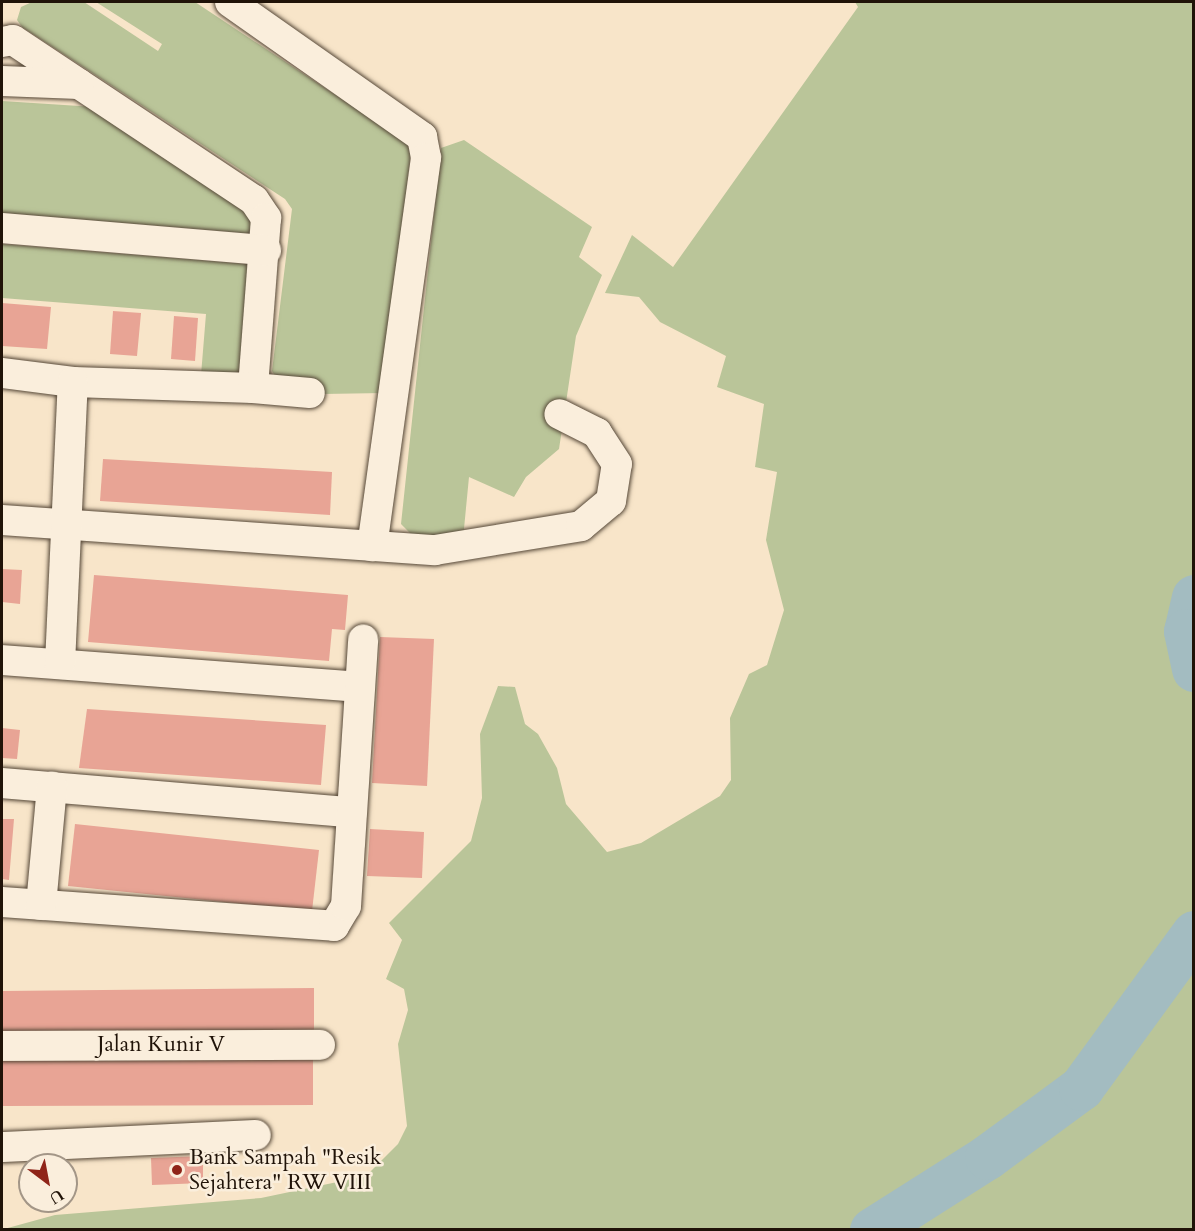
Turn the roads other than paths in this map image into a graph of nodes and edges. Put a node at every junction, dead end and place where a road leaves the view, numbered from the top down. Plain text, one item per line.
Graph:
1 (230, 2) edge
2 (2, 42) edge
3 (2, 81) edge
4 (79, 84) junction
5 (2, 228) edge
6 (266, 250) junction
7 (2, 374) edge
8 (73, 382) junction
9 (253, 388) junction
10 (310, 393) dead end
11 (559, 414) dead end
12 (2, 520) edge
13 (66, 525) junction
14 (372, 546) junction
15 (363, 640) dead end
16 (2, 660) edge
17 (60, 664) junction
18 (359, 687) junction
19 (2, 783) edge
20 (52, 787) junction
21 (350, 812) junction
22 (2, 902) edge
23 (41, 905) junction
24 (2, 1046) edge
25 (320, 1046) dead end
26 (256, 1135) dead end
27 (2, 1148) edge

1 - 14 street
2 - 4 street
3 - 4 street
4 - 6 street
5 - 6 street
6 - 9 street
7 - 8 street
8 - 9 street
8 - 13 street
9 - 10 street
11 - 14 street
12 - 13 street
13 - 14 street
13 - 17 street
15 - 18 street
16 - 17 street
17 - 18 street
18 - 21 street
19 - 20 street
20 - 21 street
20 - 23 street
21 - 23 street
22 - 23 street
24 - 25 street, Jalan Kunir V
26 - 27 street

